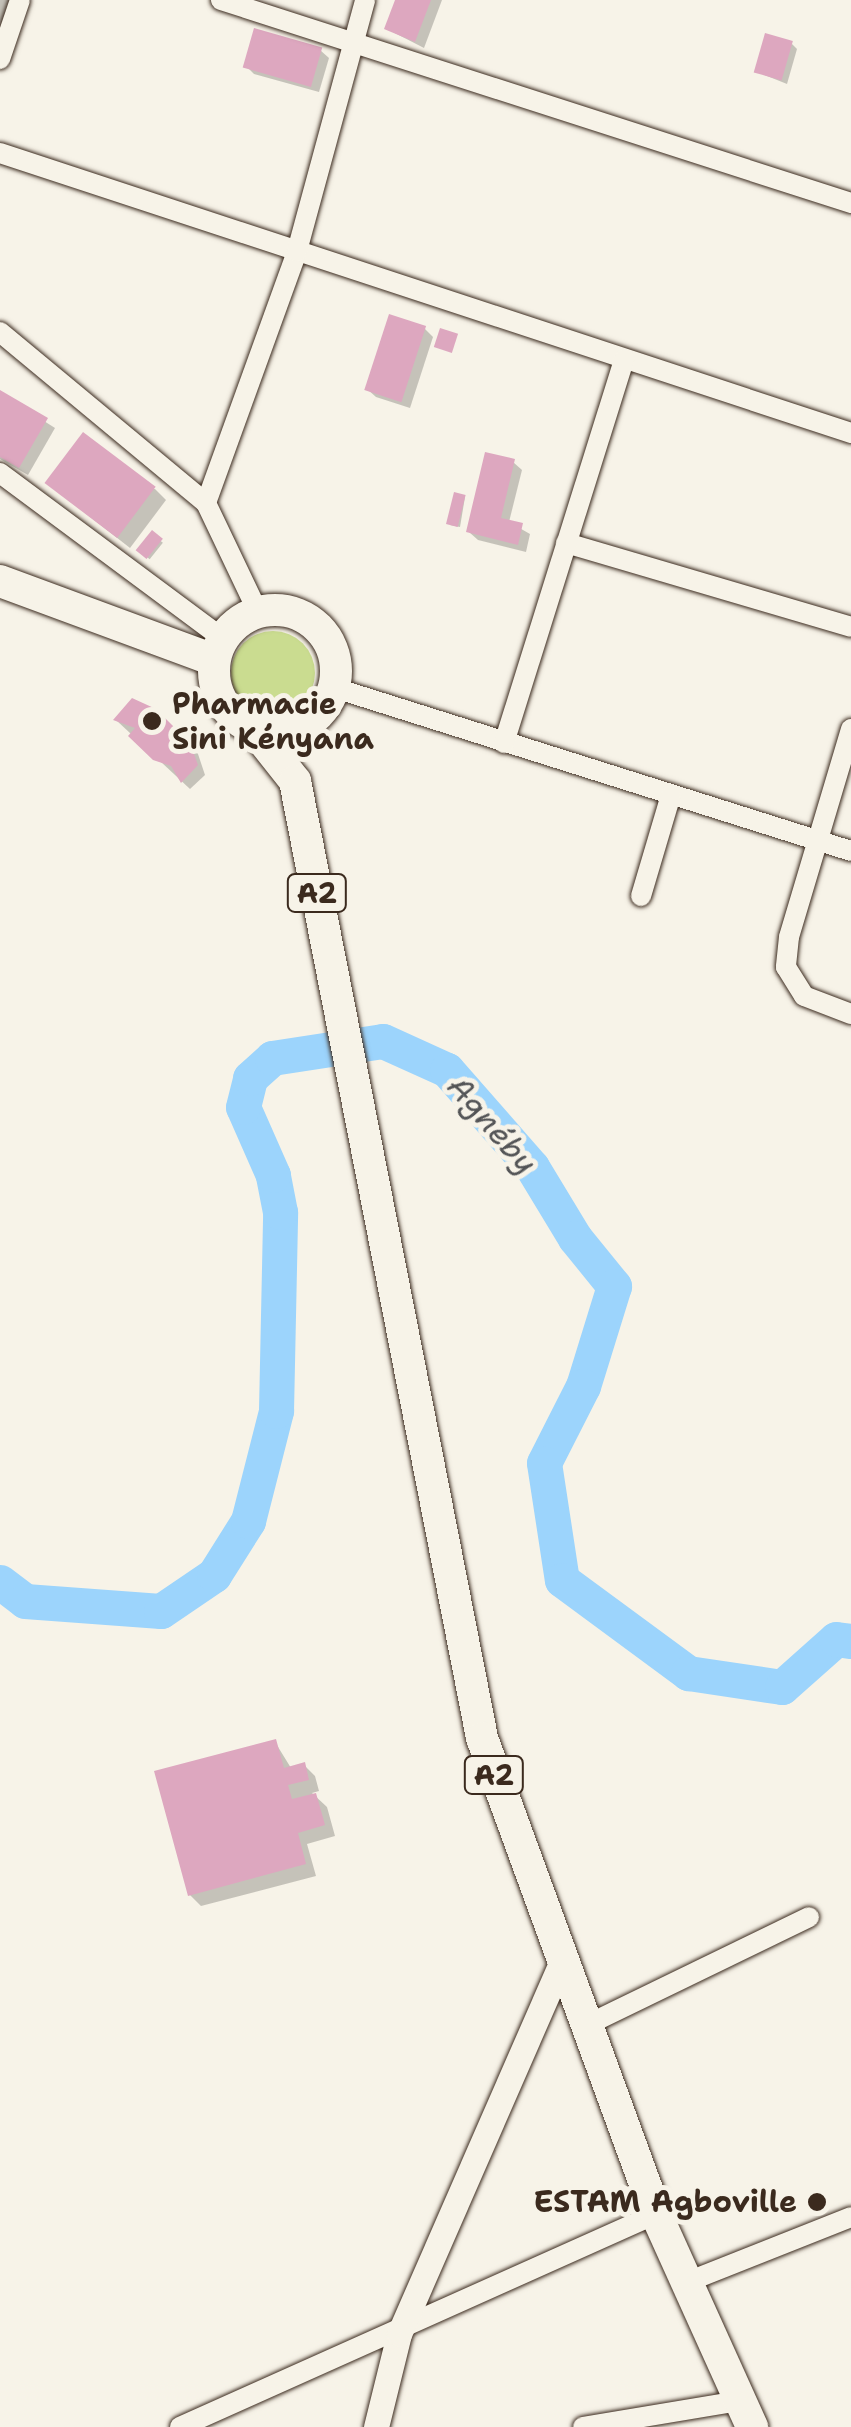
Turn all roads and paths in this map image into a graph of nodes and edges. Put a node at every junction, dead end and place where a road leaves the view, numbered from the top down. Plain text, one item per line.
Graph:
1 (20, 0) edge
2 (221, 0) edge
3 (364, 0) edge
4 (352, 43) junction
5 (0, 60) edge
6 (0, 153) edge
7 (851, 203) edge
8 (296, 250) junction
9 (0, 332) edge
10 (624, 358) junction
11 (851, 433) edge
12 (0, 473) edge
13 (206, 503) junction
14 (566, 543) junction
15 (0, 581) edge
16 (258, 612) junction
17 (851, 627) edge
18 (218, 649) junction
19 (334, 688) junction
20 (316, 717) junction
21 (253, 728) junction
22 (851, 729) edge
23 (504, 743) junction
24 (295, 782) junction
25 (671, 795) junction
26 (816, 840) junction
27 (851, 852) edge
28 (641, 896) dead end
29 (851, 1014) edge
30 (809, 1916) dead end
31 (561, 1964) junction
32 (585, 2026) junction
33 (656, 2214) junction
34 (851, 2217) edge
35 (687, 2282) junction
36 (399, 2334) junction
37 (745, 2414) edge
38 (180, 2427) edge
39 (376, 2427) edge
40 (583, 2427) edge

1 - 5 street
2 - 4 street
3 - 4 street
4 - 7 street
4 - 8 street
6 - 8 street
8 - 10 street
8 - 13 street
9 - 13 street
10 - 11 street
10 - 14 street
12 - 18 street
13 - 16 street
14 - 17 street
14 - 23 street
15 - 18 main road
16 - 18 main road
16 - 19 main road
18 - 21 main road
19 - 20 main road
19 - 23 street
20 - 21 main road
20 - 24 main road, A2
21 - 24 main road, A2
22 - 26 street
23 - 25 street
24 - 31 main road, A2
25 - 26 street
25 - 28 street
26 - 27 street
26 - 29 street
30 - 32 street
31 - 32 main road, A2
31 - 36 street
32 - 33 main road, A2
33 - 35 main road, A2
33 - 36 street
34 - 35 street
35 - 37 main road, A2
36 - 38 street
36 - 39 street
37 - 40 street

